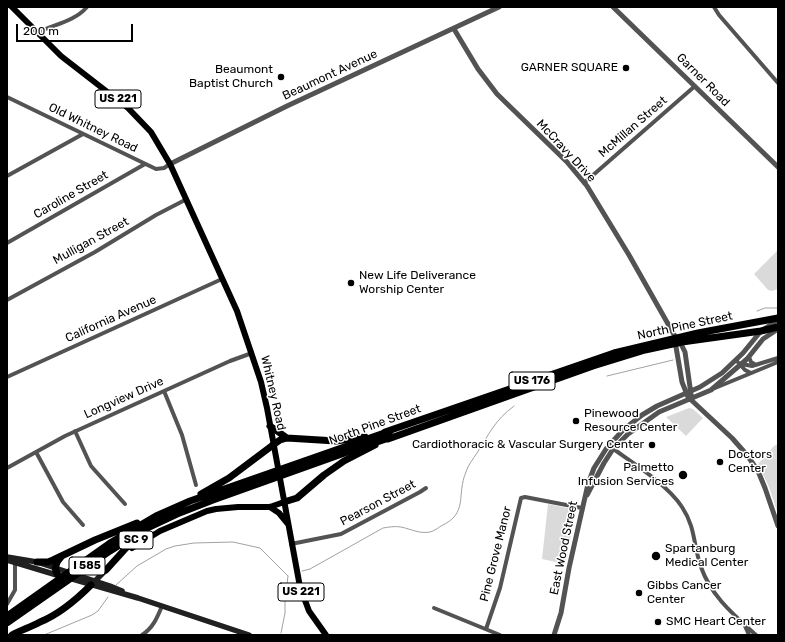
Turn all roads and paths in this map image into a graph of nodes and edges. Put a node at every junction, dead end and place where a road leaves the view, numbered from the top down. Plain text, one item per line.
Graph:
1 (12, 7) edge
2 (87, 7) edge
3 (499, 7) edge
4 (613, 7) edge
5 (714, 7) edge
6 (454, 29) junction
7 (37, 33) junction
8 (778, 83) edge
9 (695, 86) junction
10 (7, 97) edge
11 (83, 134) junction
12 (145, 164) junction
13 (170, 164) junction
14 (778, 167) edge
15 (7, 176) edge
16 (584, 183) junction
17 (185, 200) junction
18 (7, 243) edge
19 (222, 278) junction
20 (7, 300) edge
21 (778, 319) edge
22 (778, 328) edge
23 (760, 331) junction
24 (677, 341) junction
25 (252, 353) junction
26 (749, 357) junction
27 (778, 358) edge
28 (736, 360) junction
29 (778, 362) edge
30 (741, 365) junction
31 (756, 365) junction
32 (751, 373) junction
33 (730, 374) junction
34 (8, 376) edge
35 (729, 382) junction
36 (711, 390) junction
37 (164, 391) junction
38 (689, 392) junction
39 (691, 399) junction
40 (270, 426) junction
41 (75, 431) junction
42 (391, 434) junction
43 (287, 438) junction
44 (273, 445) junction
45 (611, 447) junction
46 (36, 452) junction
47 (7, 468) edge
48 (266, 478) junction
49 (196, 485) dead end
50 (426, 488) dead end
51 (190, 502) junction
52 (284, 502) junction
53 (125, 504) dead end
54 (270, 507) junction
55 (582, 508) junction
56 (156, 516) junction
57 (171, 517) junction
58 (288, 524) junction
59 (83, 525) dead end
60 (778, 526) edge
61 (291, 544) junction
62 (61, 557) junction
63 (7, 558) edge
64 (15, 560) junction
65 (37, 562) junction
66 (104, 571) junction
67 (59, 572) junction
68 (93, 583) junction
69 (107, 585) junction
70 (138, 598) junction
71 (7, 604) edge
72 (563, 604) junction
73 (162, 606) junction
74 (434, 608) dead end
75 (7, 616) edge
76 (7, 623) edge
77 (744, 624) junction
78 (486, 629) junction
79 (12, 635) edge
80 (142, 635) edge
81 (249, 635) edge
82 (326, 635) edge
83 (500, 635) edge
84 (550, 635) edge
85 (554, 635) edge
86 (749, 635) edge
87 (756, 635) edge

1 - 7 main road, US 221
2 - 7 street
3 - 6 street, Beaumont Avenue
4 - 9 street, Garner Road
5 - 8 street
6 - 13 street, Beaumont Avenue
6 - 16 street, McCravy Drive
7 - 13 main road, US 221
9 - 14 street, Garner Road
9 - 16 street, McMillan Street
10 - 11 street, Old Whitney Road
11 - 12 street, Old Whitney Road
11 - 15 street
12 - 13 street, Old Whitney Road
12 - 18 street, Caroline Street
13 - 17 main road, Whitney Road / US 221
16 - 24 street, McCravy Drive
17 - 19 main road, Whitney Road / US 221
17 - 20 street, Mulligan Street
19 - 25 main road, Whitney Road / US 221
19 - 34 street, California Avenue
21 - 23 street, East Wood Street
21 - 24 highway, North Pine Street / US 176
22 - 23 highway, North Pine Street / US 176
22 - 26 street, East Wood Street
23 - 24 highway, North Pine Street / US 176
23 - 28 street, East Wood Street
24 - 38 street, McCravy Drive
24 - 42 highway, North Pine Street / US 176
25 - 37 street, Longview Drive
25 - 40 main road, Whitney Road / US 221
26 - 30 street, East Wood Street
26 - 31 street
27 - 31 street
28 - 30 street
28 - 38 street, East Wood Street
29 - 32 street
30 - 31 street
30 - 32 street
30 - 33 street, East Wood Street
32 - 35 street
33 - 35 street
33 - 36 street, East Wood Street
35 - 36 street
36 - 39 street, East Wood Street
37 - 41 street, Longview Drive
37 - 49 street
38 - 39 street, McCravy Drive
38 - 45 street, East Wood Street
39 - 45 street, East Wood Street
39 - 60 street
40 - 43 highway
40 - 44 main road, Whitney Road / US 221
41 - 46 street, Longview Drive
41 - 53 street
42 - 43 highway
42 - 48 highway, North Pine Street / I 585
42 - 52 highway
43 - 44 highway
44 - 51 highway
44 - 52 main road, Whitney Road / US 221
45 - 55 street, East Wood Street
45 - 77 street
46 - 47 street, Longview Drive
46 - 59 street
48 - 51 highway, North Pine Street / I 585
48 - 57 highway, North Pine Street / I 585
50 - 61 street, Pearson Street
51 - 56 highway, North Pine Street / I 585
52 - 54 main road
52 - 58 main road, Whitney Road / US 221
54 - 58 main road
54 - 66 main road
55 - 72 street, East Wood Street
55 - 78 street, Pine Grove Manor
56 - 62 highway, SC 9
56 - 75 highway, North Pine Street / I 585
57 - 66 highway, SC 9
57 - 76 highway, North Pine Street / I 585
58 - 61 main road, Whitney Road / US 221
61 - 82 main road, Whitney Road / US 221
62 - 65 highway, SC 9
62 - 67 highway
63 - 64 main road, SC 9
64 - 65 main road, SC 9
64 - 67 main road, SC 9
64 - 71 street
65 - 67 main road
66 - 68 main road, SC 9
66 - 69 main road
67 - 68 main road
68 - 69 main road
68 - 70 main road
68 - 79 highway
69 - 70 main road
70 - 73 main road
72 - 84 street, East Wood Street
72 - 85 street, East Wood Street
73 - 80 street
73 - 81 main road
74 - 78 street
77 - 86 street
77 - 87 street
78 - 83 street

